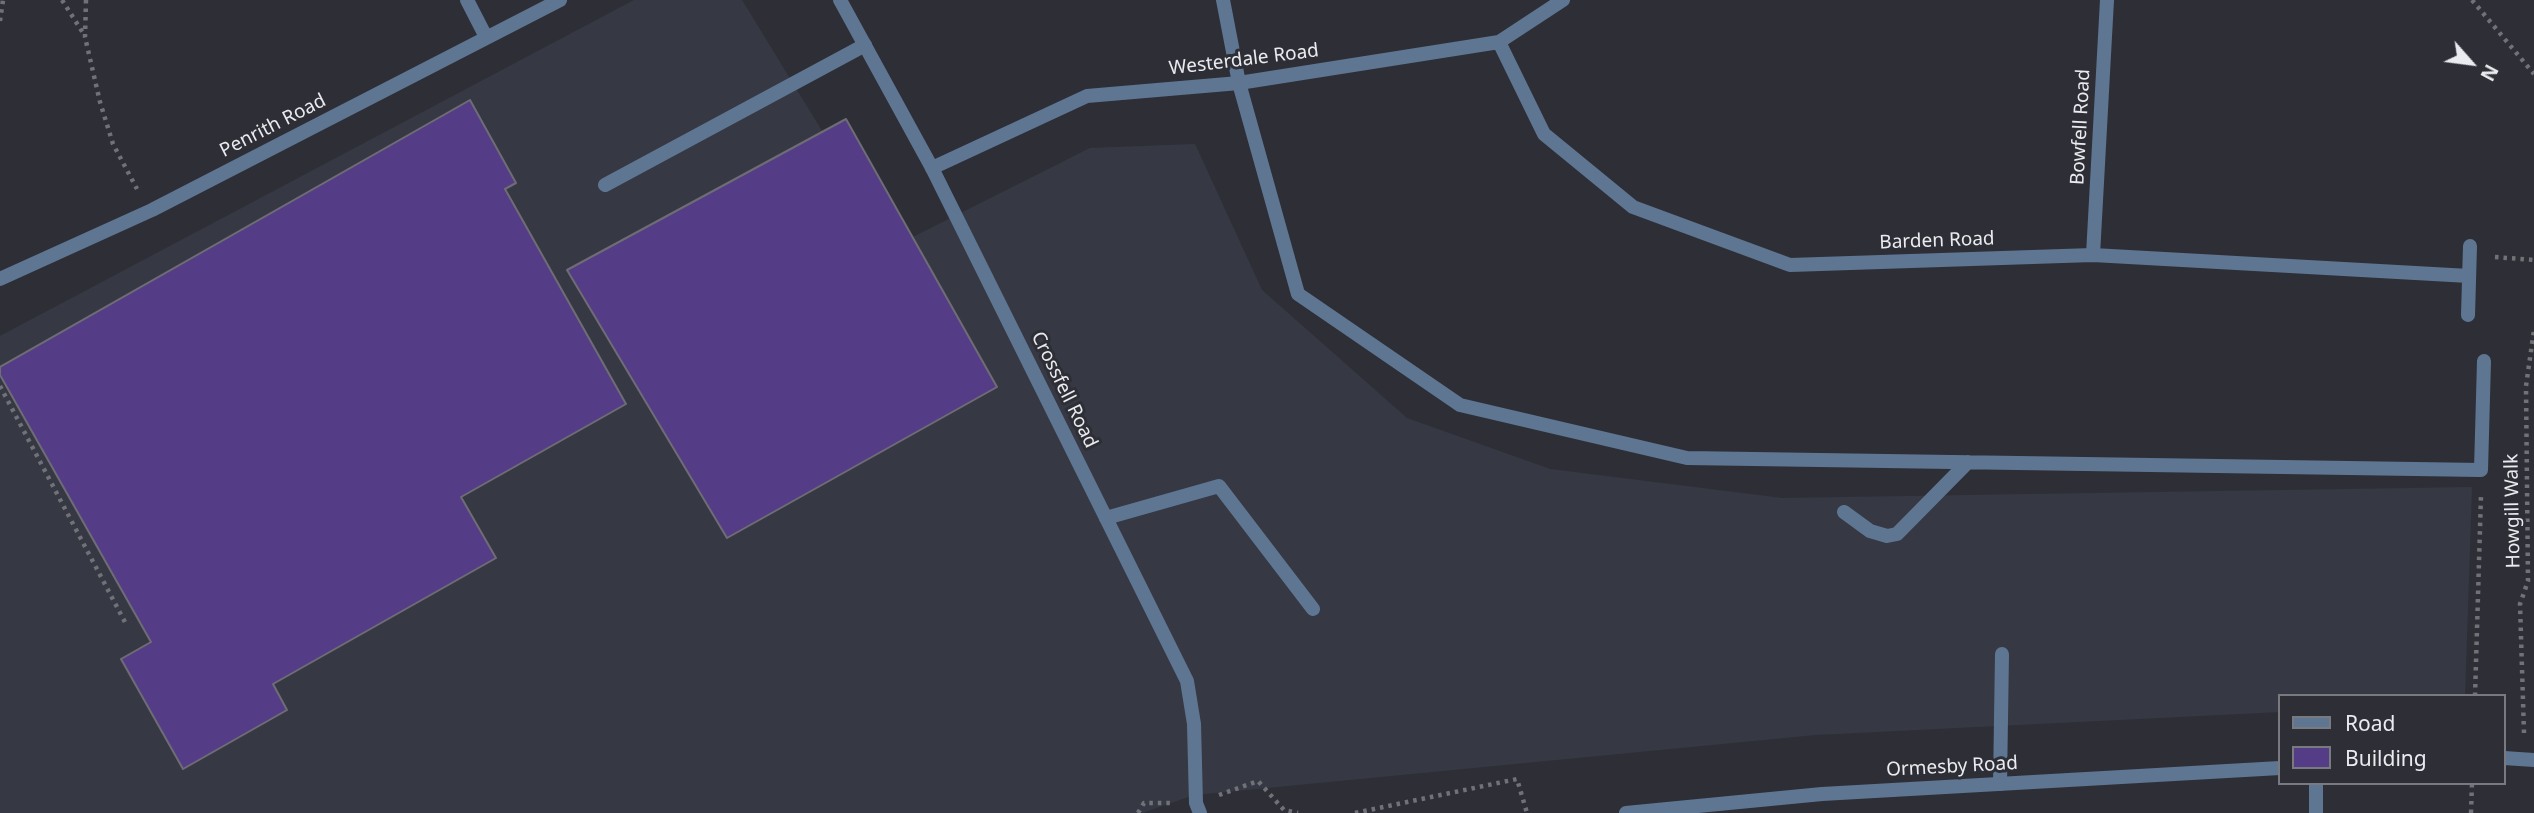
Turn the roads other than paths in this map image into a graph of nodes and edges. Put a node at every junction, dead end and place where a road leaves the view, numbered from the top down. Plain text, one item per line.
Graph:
1 (467, 0) edge
2 (560, 0) edge
3 (840, 0) edge
4 (1223, 0) edge
5 (1563, 0) edge
6 (2107, 0) edge
7 (486, 37) junction
8 (1499, 42) junction
9 (865, 45) junction
10 (1239, 83) junction
11 (932, 168) junction
12 (605, 185) dead end
13 (2470, 251) road end
14 (2093, 255) junction
15 (2469, 276) junction
16 (0, 279) edge
17 (2468, 315) dead end
18 (2484, 360) dead end
19 (1968, 462) junction
20 (1844, 512) dead end
21 (1106, 518) junction
22 (1313, 609) dead end
23 (2003, 654) dead end
24 (2506, 758) edge
25 (2534, 760) edge
26 (2278, 768) edge
27 (2000, 784) junction
28 (2316, 785) edge
29 (1200, 813) edge
30 (1626, 813) edge
31 (2316, 813) edge

1 - 7 street
2 - 7 street, Penrith Road
3 - 9 street, Crossfell Road
4 - 10 street
5 - 8 street, Westerdale Road
6 - 14 street, Bowfell Road
7 - 16 street, Penrith Road
8 - 10 street, Westerdale Road
8 - 14 street, Barden Road
9 - 11 street, Crossfell Road
9 - 12 street
10 - 11 street, Westerdale Road
10 - 19 street
11 - 21 street, Crossfell Road
13 - 15 street
14 - 15 street, Barden Road
15 - 17 street
18 - 19 street
19 - 20 street
21 - 22 street
21 - 29 street, Crossfell Road
23 - 27 street
24 - 25 street
26 - 27 street, Ormesby Road
27 - 30 street, Ormesby Road
28 - 31 street

